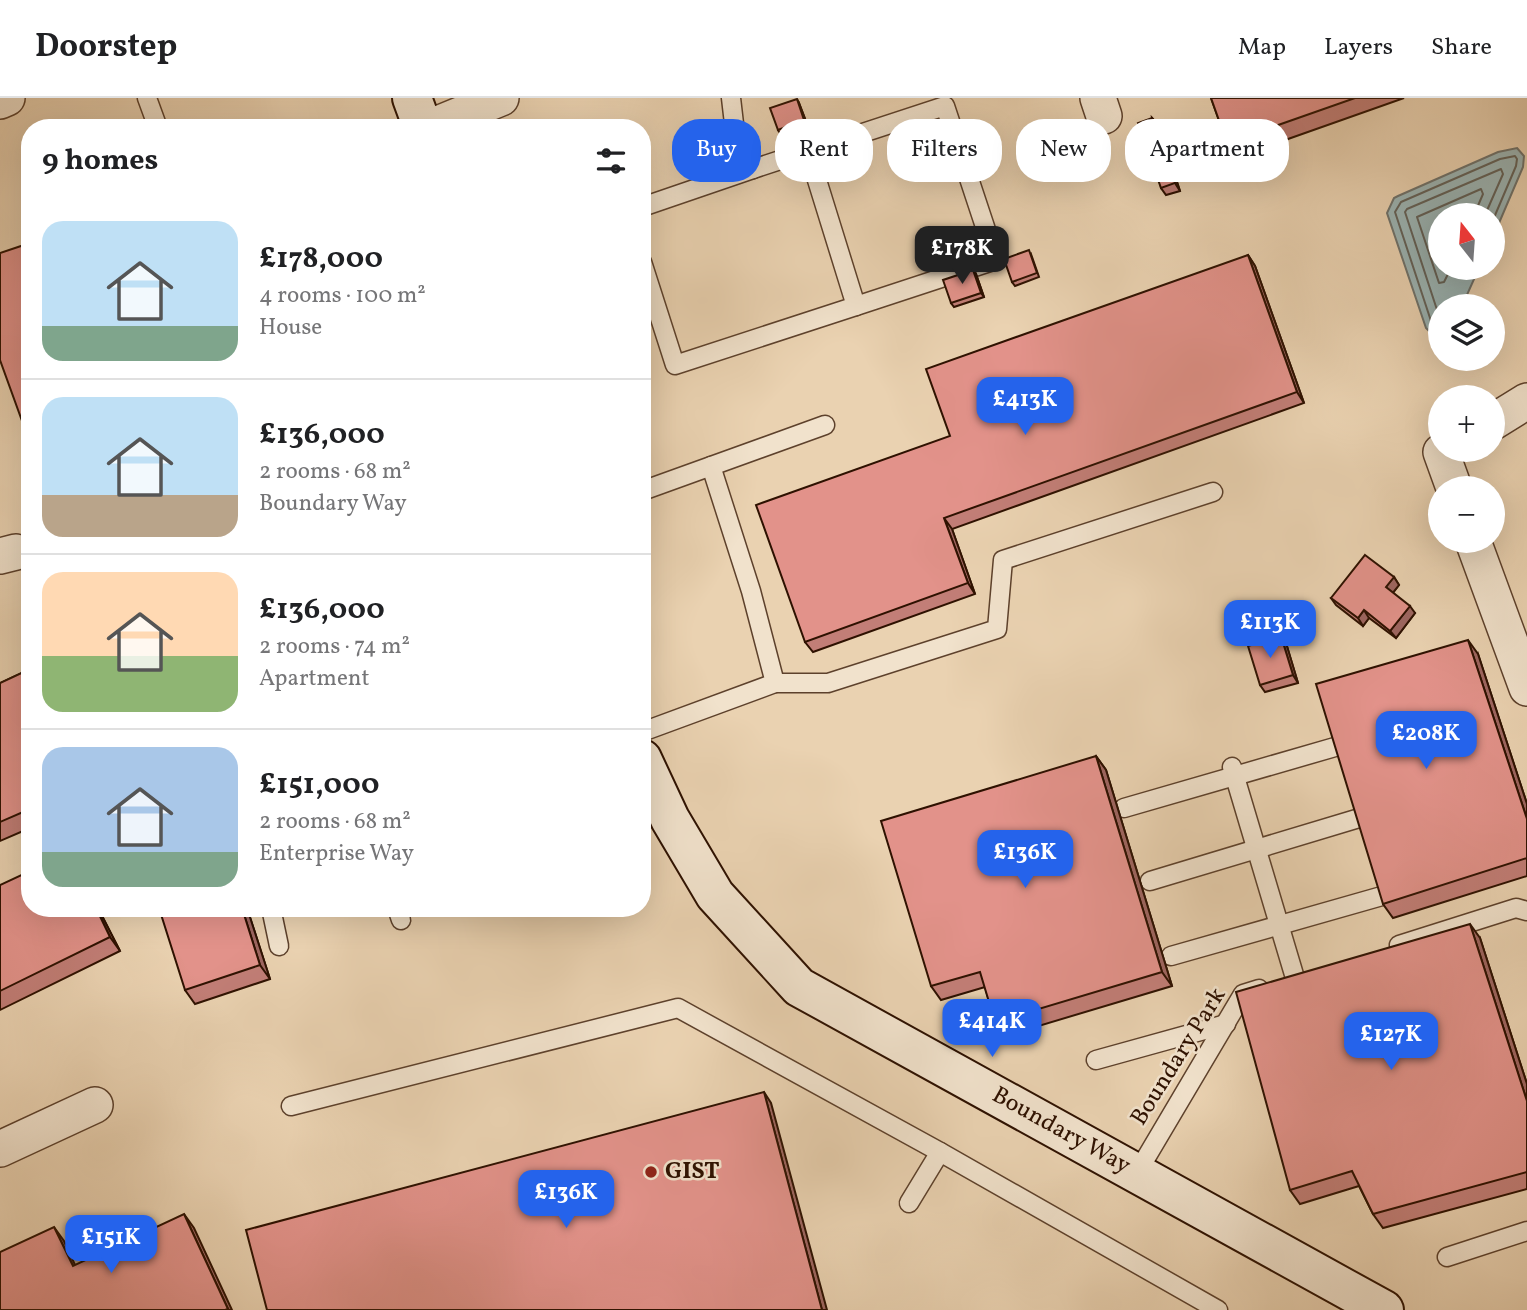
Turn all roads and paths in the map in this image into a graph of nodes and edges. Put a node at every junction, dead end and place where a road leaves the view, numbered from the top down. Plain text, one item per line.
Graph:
1 (7, 98) edge
2 (147, 98) edge
3 (412, 98) edge
4 (500, 98) edge
5 (731, 98) edge
6 (0, 100) edge
7 (155, 119) edge
8 (420, 119) edge
9 (450, 119) edge
10 (733, 119) edge
11 (873, 130) edge
12 (715, 182) edge
13 (818, 182) edge
14 (651, 204) edge
15 (651, 290) edge
16 (856, 306) junction
17 (1527, 401) edge
18 (1505, 415) edge
19 (825, 425) dead end
20 (711, 466) junction
21 (651, 488) edge
22 (1213, 492) dead end
23 (1477, 553) edge
24 (775, 683) junction
25 (1527, 688) edge
26 (651, 729) edge
27 (1335, 747) edge
28 (1233, 772) junction
29 (651, 778) edge
30 (1124, 808) dead end
31 (1356, 819) edge
32 (1256, 848) junction
33 (1150, 881) dead end
34 (1382, 896) edge
35 (1522, 909) edge
36 (273, 917) edge
37 (1280, 926) junction
38 (279, 946) dead end
39 (1386, 949) edge
40 (1171, 957) dead end
41 (1226, 1024) junction
42 (1096, 1059) dead end
43 (95, 1105) dead end
44 (291, 1106) dead end
45 (0, 1149) edge
46 (940, 1152) junction
47 (1137, 1173) junction
48 (909, 1203) dead end
49 (1527, 1231) edge
50 (1447, 1256) dead end
51 (1216, 1309) edge
52 (1384, 1310) edge

1 - 6 street
2 - 7 lane
3 - 8 street
4 - 9 street
5 - 10 lane
11 - 16 lane
12 - 14 lane
13 - 16 lane
15 - 16 lane
17 - 18 street
19 - 20 lane
20 - 21 lane
20 - 24 lane
22 - 24 lane
23 - 25 street
24 - 26 lane
27 - 28 lane
28 - 30 lane
28 - 32 lane
29 - 47 street, Boundary Way
31 - 32 lane
32 - 33 lane
32 - 37 lane
34 - 37 lane
35 - 39 lane
36 - 38 lane
37 - 40 lane
37 - 41 lane, Boundary Park
41 - 42 lane
41 - 47 lane, Boundary Park
43 - 45 street
44 - 46 lane
46 - 48 lane
46 - 51 lane
47 - 52 street, Boundary Way
49 - 50 lane

